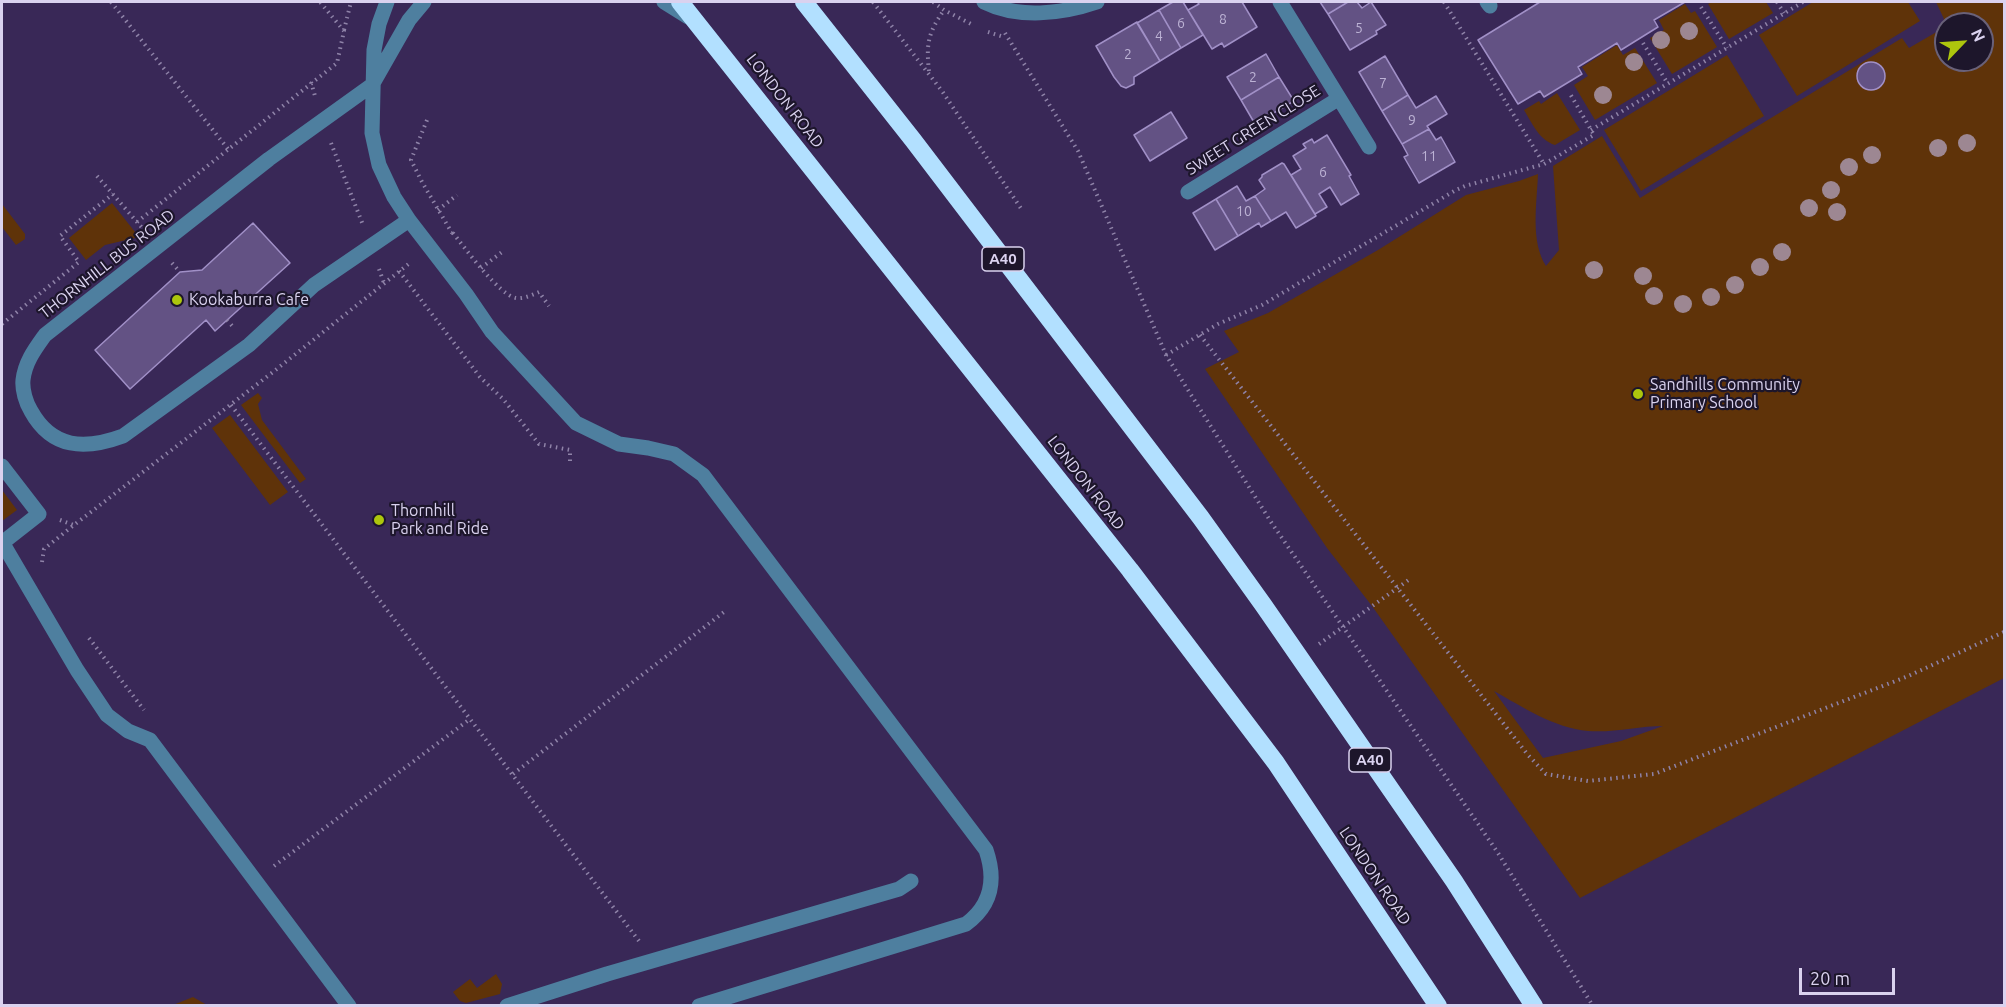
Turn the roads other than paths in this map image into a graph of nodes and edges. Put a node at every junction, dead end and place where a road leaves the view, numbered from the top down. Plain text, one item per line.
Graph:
1 (387, 2) edge
2 (424, 2) edge
3 (664, 2) edge
4 (680, 2) edge
5 (690, 2) edge
6 (804, 2) edge
7 (1097, 2) edge
8 (1280, 2) edge
9 (988, 4) edge
10 (700, 25) junction
11 (372, 85) junction
12 (1338, 99) junction
13 (1369, 147) dead end
14 (1188, 192) dead end
15 (408, 220) junction
16 (2, 466) edge
17 (2, 542) edge
18 (911, 881) dead end
19 (349, 1005) edge
20 (507, 1005) edge
21 (699, 1005) edge
22 (1438, 1005) edge
23 (1534, 1005) edge

1 - 11 street
2 - 11 street
3 - 10 street
4 - 10 highway, LONDON ROAD
5 - 10 street
6 - 23 highway, A40
7 - 9 street
8 - 12 street, SWEET GREEN CLOSE
10 - 22 highway, LONDON ROAD
11 - 15 street
11 - 15 street, THORNHILL BUS ROAD
12 - 13 street, SWEET GREEN CLOSE
12 - 14 street, SWEET GREEN CLOSE
15 - 21 street
16 - 17 street
17 - 19 street
18 - 20 street

